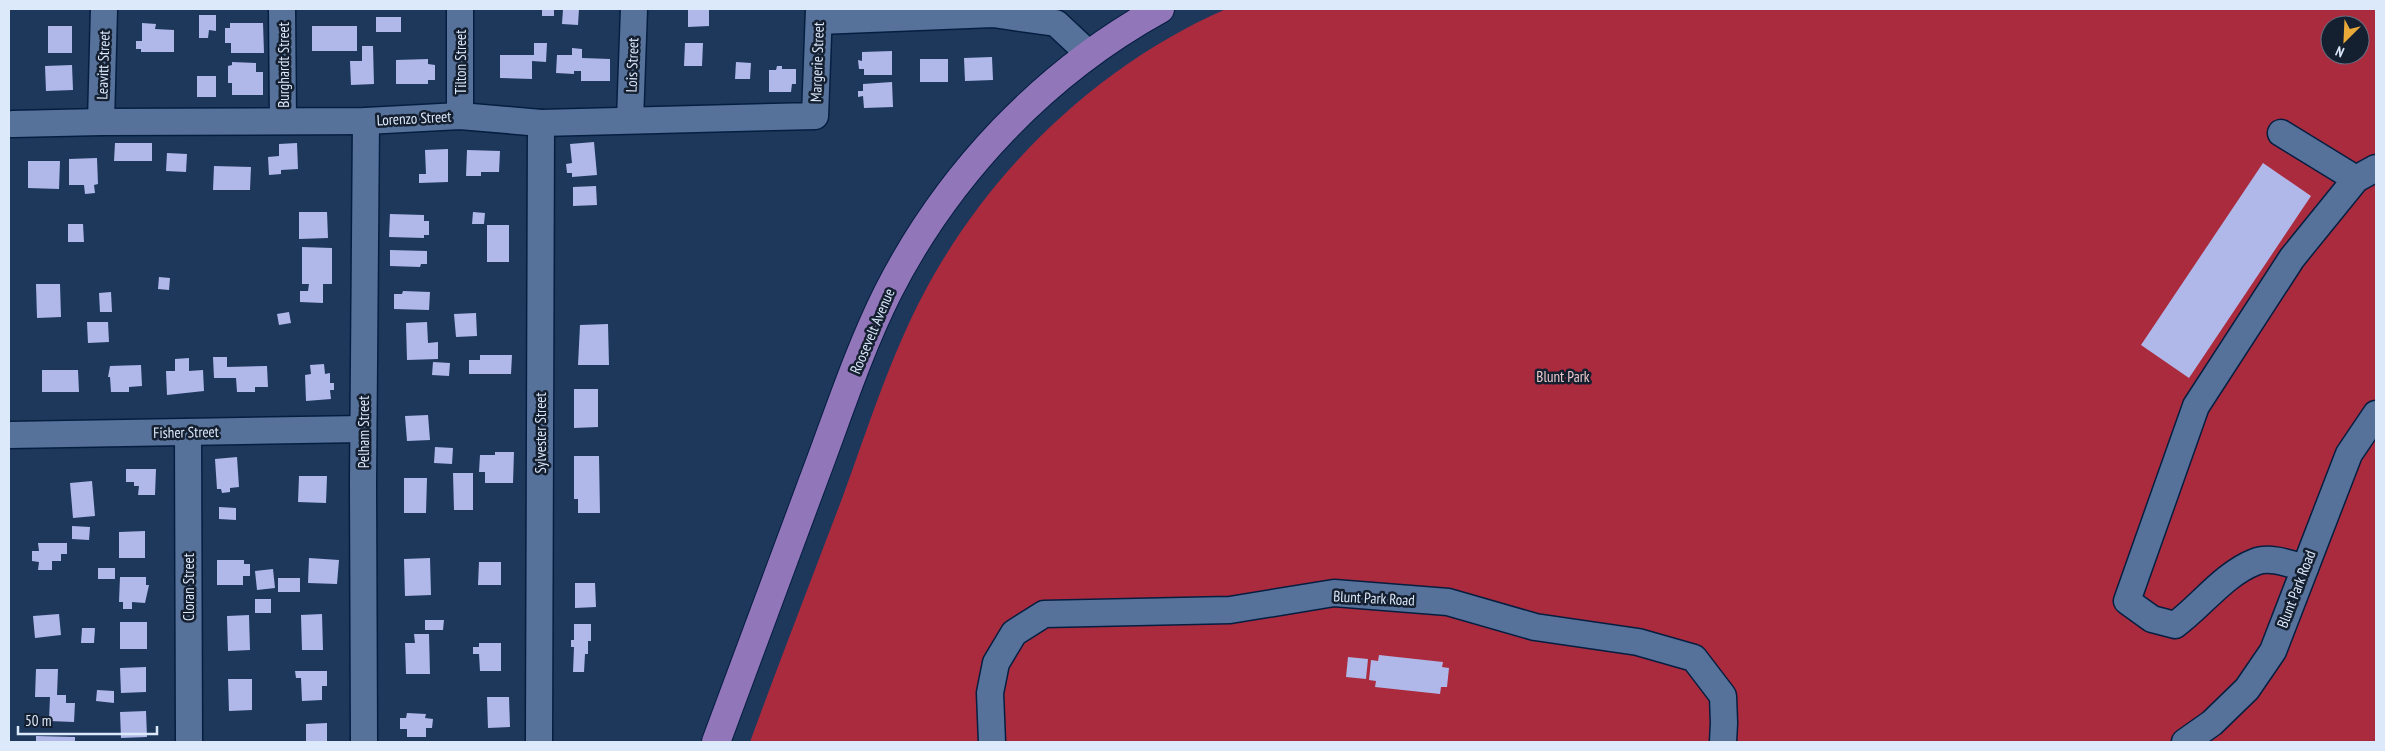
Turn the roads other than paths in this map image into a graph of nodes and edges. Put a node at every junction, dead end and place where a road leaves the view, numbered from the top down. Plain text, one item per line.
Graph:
1 (104, 9) edge
2 (282, 9) edge
3 (460, 9) edge
4 (634, 9) edge
5 (1160, 9) edge
6 (993, 12) edge
7 (819, 15) edge
8 (1089, 54) junction
9 (460, 116) junction
10 (815, 116) joint
11 (630, 120) junction
12 (283, 121) junction
13 (366, 121) junction
14 (101, 122) junction
15 (541, 123) junction
16 (13, 124) dead end
17 (2281, 133) dead end
18 (2366, 173) edge
19 (2376, 414) edge
20 (363, 429) junction
21 (188, 432) junction
22 (9, 435) edge
23 (2305, 568) junction
24 (189, 742) edge
25 (364, 742) edge
26 (539, 742) edge
27 (716, 742) edge
28 (992, 742) edge
29 (1723, 742) edge
30 (2185, 742) edge

1 - 14 street, Leavitt Street
2 - 12 street, Burghardt Street
3 - 9 street, Tilton Street
4 - 11 street, Lois Street
5 - 8 main road, Roosevelt Avenue
6 - 7 street
6 - 8 street
7 - 10 street, Margerie Street
8 - 27 main road, Roosevelt Avenue
9 - 13 street, Lorenzo Street
9 - 15 street, Lorenzo Street
10 - 11 street, Lorenzo Street
11 - 15 street, Lorenzo Street
12 - 13 street, Lorenzo Street
12 - 14 street, Lorenzo Street
13 - 20 street, Pelham Street
14 - 16 street, Lorenzo Street
15 - 26 street, Sylvester Street
17 - 18 street
18 - 23 street
19 - 23 street, Blunt Park Road
20 - 21 street, Fisher Street
20 - 25 street, Pelham Street
21 - 22 street, Fisher Street
21 - 24 street, Cloran Street
23 - 30 street, Blunt Park Road
28 - 29 street, Blunt Park Road

